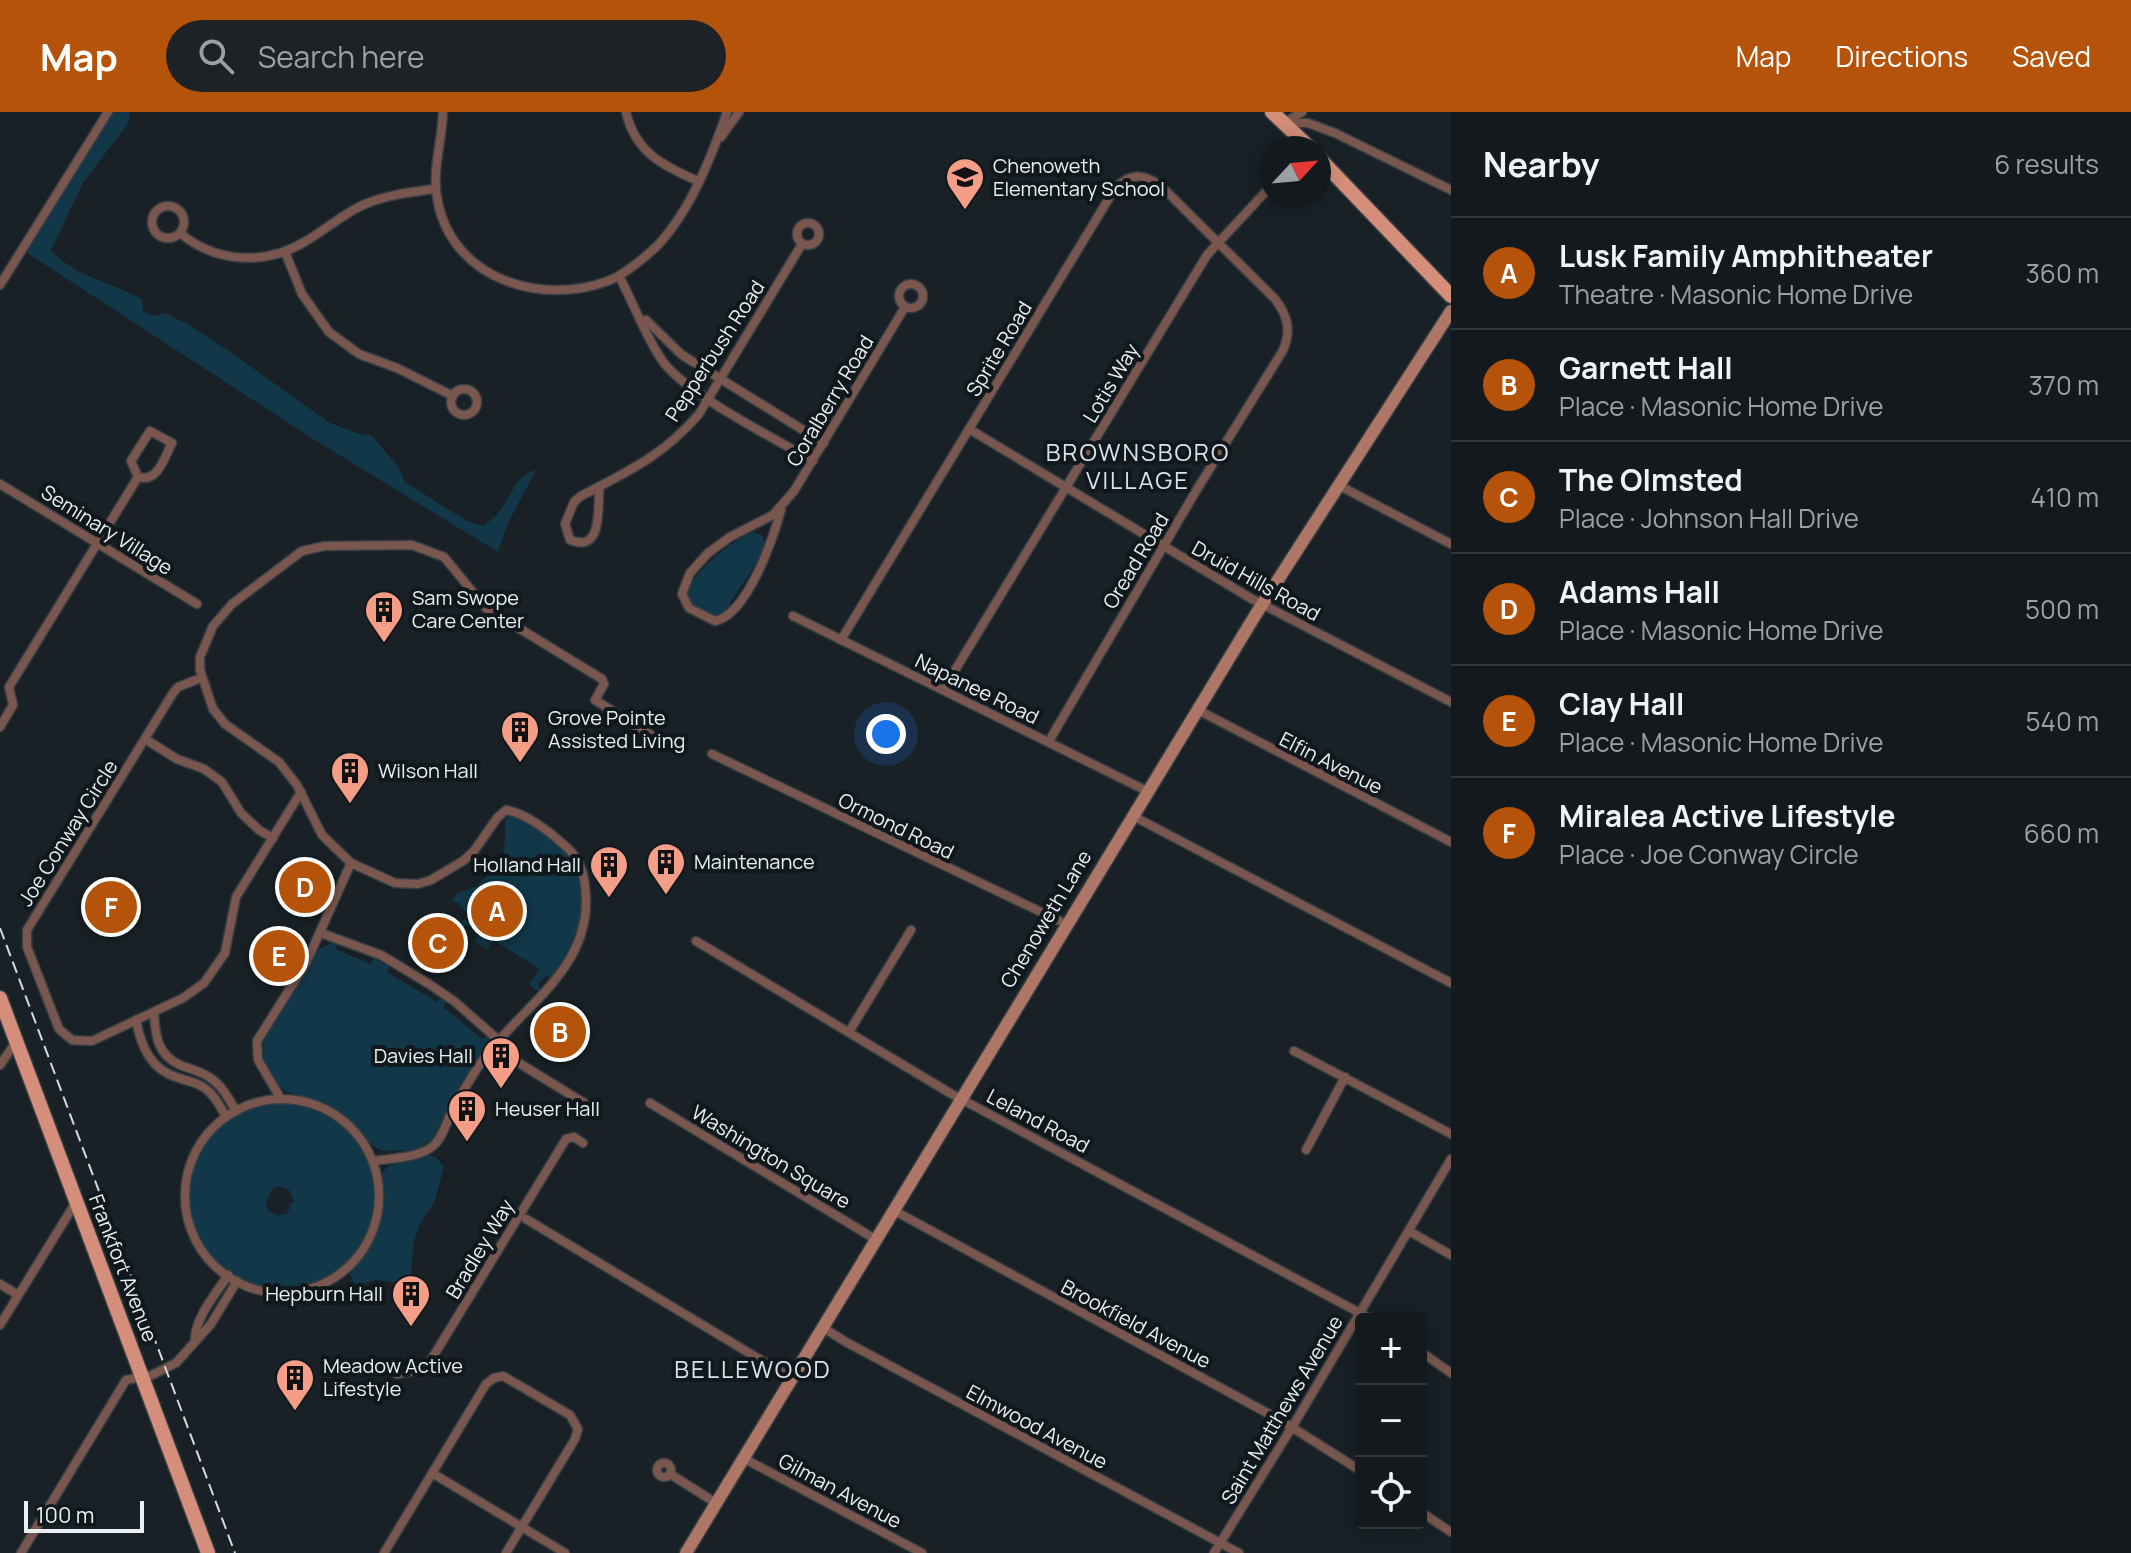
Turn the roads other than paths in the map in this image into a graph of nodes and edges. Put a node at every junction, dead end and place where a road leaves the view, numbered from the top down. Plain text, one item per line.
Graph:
1 (108, 112) edge
2 (443, 112) edge
3 (626, 112) edge
4 (727, 112) edge
5 (739, 112) edge
6 (1272, 112) edge
7 (1302, 112) edge
8 (1284, 123) junction
9 (1298, 136) edge
10 (718, 141) junction
11 (1331, 171) edge
12 (698, 181) junction
13 (435, 189) junction
14 (1451, 190) edge
15 (1259, 199) edge
16 (180, 233) dead end
17 (1218, 243) junction
18 (802, 244) dead end
19 (285, 252) junction
20 (619, 276) junction
21 (0, 285) edge
22 (1451, 296) edge
23 (905, 307) dead end
24 (1451, 311) edge
25 (640, 314) junction
26 (719, 379) junction
27 (453, 396) dead end
28 (708, 398) junction
29 (969, 429) junction
30 (824, 443) junction
31 (813, 461) junction
32 (138, 477) junction
33 (0, 484) edge
34 (1338, 485) junction
35 (600, 486) junction
36 (1067, 487) junction
37 (781, 510) junction
38 (755, 525) junction
39 (772, 543) junction
40 (97, 544) junction
41 (1451, 544) edge
42 (1163, 546) junction
43 (197, 604) dead end
44 (1262, 605) junction
45 (793, 616) dead end
46 (841, 640) junction
47 (201, 678) junction
48 (5, 689) edge
49 (943, 690) junction
50 (1451, 702) edge
51 (1198, 710) junction
52 (0, 727) edge
53 (651, 735) dead end
54 (145, 739) junction
55 (1049, 741) junction
56 (712, 754) dead end
57 (1147, 791) junction
58 (301, 792) junction
59 (1133, 816) junction
60 (273, 838) junction
61 (1451, 842) edge
62 (351, 863) junction
63 (1066, 924) junction
64 (911, 930) dead end
65 (321, 933) junction
66 (696, 941) dead end
67 (1451, 983) edge
68 (0, 998) edge
69 (154, 1012) junction
70 (136, 1020) junction
71 (849, 1032) junction
72 (17, 1042) junction
73 (497, 1043) junction
74 (1294, 1051) dead end
75 (0, 1065) edge
76 (1345, 1077) junction
77 (961, 1098) junction
78 (281, 1099) junction
79 (650, 1103) dead end
80 (589, 1106) dead end
81 (236, 1111) junction
82 (226, 1117) junction
83 (1451, 1134) edge
84 (583, 1143) dead end
85 (1306, 1150) dead end
86 (1451, 1159) edge
87 (374, 1161) junction
88 (77, 1202) junction
89 (893, 1210) junction
90 (526, 1219) dead end
91 (1409, 1231) junction
92 (875, 1239) junction
93 (1451, 1255) edge
94 (228, 1275) junction
95 (0, 1284) edge
96 (236, 1284) junction
97 (18, 1295) junction
98 (1360, 1312) junction
99 (0, 1325) edge
100 (822, 1327) junction
101 (195, 1340) junction
102 (1427, 1356) edge
103 (1451, 1373) edge
104 (397, 1374) dead end
105 (142, 1377) junction
106 (791, 1378) junction
107 (1292, 1426) junction
108 (743, 1458) junction
109 (1355, 1467) edge
110 (432, 1473) junction
111 (670, 1474) dead end
112 (716, 1503) junction
113 (1427, 1516) edge
114 (522, 1527) junction
115 (1451, 1532) edge
116 (1220, 1543) junction
117 (21, 1553) edge
118 (208, 1553) edge
119 (384, 1553) edge
120 (506, 1553) edge
121 (565, 1553) edge
122 (686, 1553) edge
123 (922, 1553) edge
124 (1214, 1553) edge
125 (1239, 1553) edge

1 - 21 street
2 - 13 street
3 - 12 street
4 - 10 street
5 - 10 street
6 - 8 main road
7 - 8 street
8 - 9 main road
8 - 14 street
10 - 12 street
11 - 22 main road
12 - 20 street
13 - 19 street
13 - 20 street
15 - 17 street, Lotis Way
16 - 19 street
17 - 29 street, Sprite Road
17 - 36 street, Lotis Way
17 - 42 street, Oread Road
18 - 26 street, Pepperbush Road
19 - 27 street
20 - 25 street
23 - 30 street, Coralberry Road
24 - 34 main road, Chenoweth Lane
25 - 26 street
25 - 28 street
26 - 28 street, Pepperbush Road
26 - 30 street
28 - 31 street
28 - 35 street, Pepperbush Road
29 - 36 street, Druid Hills Road
29 - 46 street, Sprite Road
30 - 31 street, Coralberry Road
31 - 37 street, Coralberry Road
32 - 32 street
32 - 40 street
33 - 40 street, Seminary Village
34 - 41 street
34 - 44 main road, Chenoweth Lane
35 - 35 street, Pepperbush Road
36 - 42 street, Druid Hills Road
36 - 49 street, Lotis Way
37 - 38 street, Coralberry Road
37 - 39 street, Coralberry Road
38 - 39 street
38 - 39 street, Coralberry Road
40 - 43 street, Seminary Village
40 - 48 street
42 - 44 street, Druid Hills Road
42 - 55 street, Oread Road
44 - 50 street, Druid Hills Road
44 - 51 main road, Chenoweth Lane
45 - 46 street, Napanee Road
46 - 49 street, Napanee Road
47 - 53 street
47 - 54 street, Joe Conway Circle
47 - 58 street
48 - 52 street
49 - 55 street, Napanee Road
51 - 57 main road, Chenoweth Lane
51 - 61 street, Elfin Avenue
54 - 60 street
54 - 70 street, Joe Conway Circle
55 - 57 street, Napanee Road
56 - 63 street, Ormond Road
57 - 59 main road, Chenoweth Lane
58 - 60 street, Joe Conway Circle
58 - 62 street
59 - 63 main road, Chenoweth Lane
59 - 67 street
60 - 69 street, Joe Conway Circle
62 - 65 street
62 - 73 street
63 - 77 main road, Chenoweth Lane
64 - 71 street
65 - 73 street
65 - 78 street
66 - 71 street, Leland Road
68 - 72 main road, Frankfort Avenue
69 - 70 street, Joe Conway Circle
69 - 81 street
70 - 82 street
71 - 77 street, Leland Road
72 - 75 street
72 - 88 main road, Frankfort Avenue
73 - 80 street
73 - 87 street
74 - 76 street
76 - 83 street
76 - 85 street
77 - 89 main road, Chenoweth Lane
77 - 98 street, Leland Road
78 - 81 street
78 - 87 street
79 - 92 street, Washington Square
81 - 82 street
82 - 94 street
84 - 104 street, Bradley Way
86 - 91 street, Saint Matthews Avenue
87 - 96 street
88 - 97 street
88 - 105 main road, Frankfort Avenue
89 - 92 main road, Chenoweth Lane
89 - 107 street, Brookfield Avenue
90 - 106 street
91 - 93 street
91 - 98 street, Saint Matthews Avenue
92 - 100 main road, Chenoweth Lane
94 - 96 street
94 - 101 street
95 - 97 street
96 - 101 street
97 - 99 street
98 - 107 street, Saint Matthews Avenue
100 - 106 main road, Chenoweth Lane
100 - 116 street, Elmwood Avenue
101 - 105 street
102 - 103 street
105 - 117 street
105 - 118 main road, Frankfort Avenue
106 - 108 main road, Chenoweth Lane
107 - 109 street, Brookfield Avenue
107 - 116 street, Saint Matthews Avenue
108 - 112 main road, Chenoweth Lane
108 - 123 street, Gilman Avenue
110 - 114 street
110 - 114 street
110 - 119 street
111 - 112 street
112 - 122 main road, Chenoweth Lane
113 - 115 street
114 - 120 street
114 - 121 street
116 - 124 street, Saint Matthews Avenue
116 - 125 street, Elmwood Avenue

